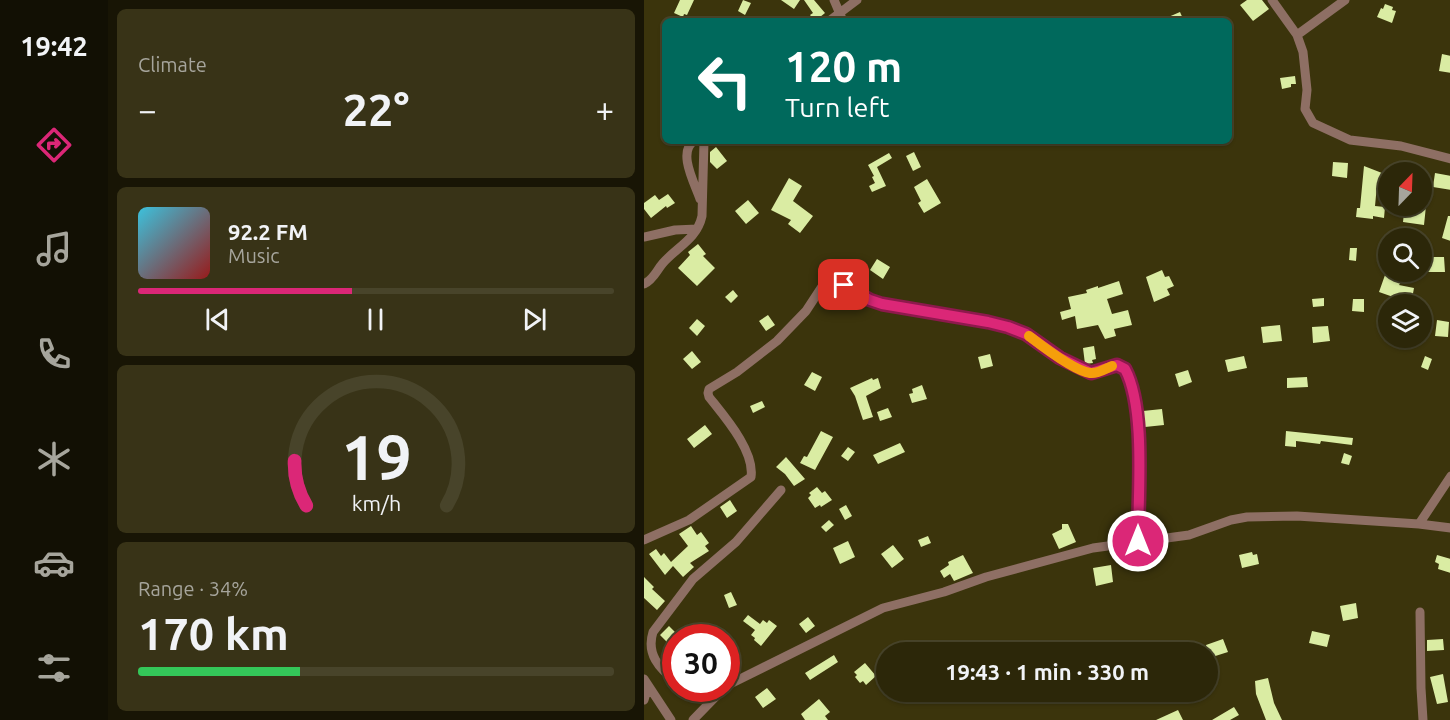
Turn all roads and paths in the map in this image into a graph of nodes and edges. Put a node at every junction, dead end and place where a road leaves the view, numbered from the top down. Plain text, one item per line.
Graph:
1 (834, 0) edge
2 (857, 0) edge
3 (1272, 0) edge
4 (1345, 0) edge
5 (841, 17) edge
6 (1297, 35) junction
7 (690, 144) edge
8 (704, 144) edge
9 (1451, 159) edge
10 (701, 205) junction
11 (697, 229) junction
12 (644, 237) edge
13 (644, 284) edge
14 (1451, 476) edge
15 (781, 490) dead end
16 (1419, 524) junction
17 (1451, 528) edge
18 (644, 540) edge
19 (1138, 541) junction
20 (1420, 612) dead end
21 (662, 669) edge
22 (740, 679) edge
23 (646, 683) edge
24 (644, 700) edge
25 (710, 702) edge
26 (671, 720) edge
27 (693, 720) edge
28 (1424, 720) edge

1 - 5 street
2 - 5 street
3 - 6 street
4 - 6 street
6 - 9 street
7 - 10 street
8 - 10 street
10 - 11 street
11 - 12 street
11 - 13 street
14 - 16 street
15 - 21 street
16 - 17 street
16 - 19 street
18 - 19 street
19 - 22 street
20 - 28 street
23 - 24 street
23 - 26 street
25 - 27 street

